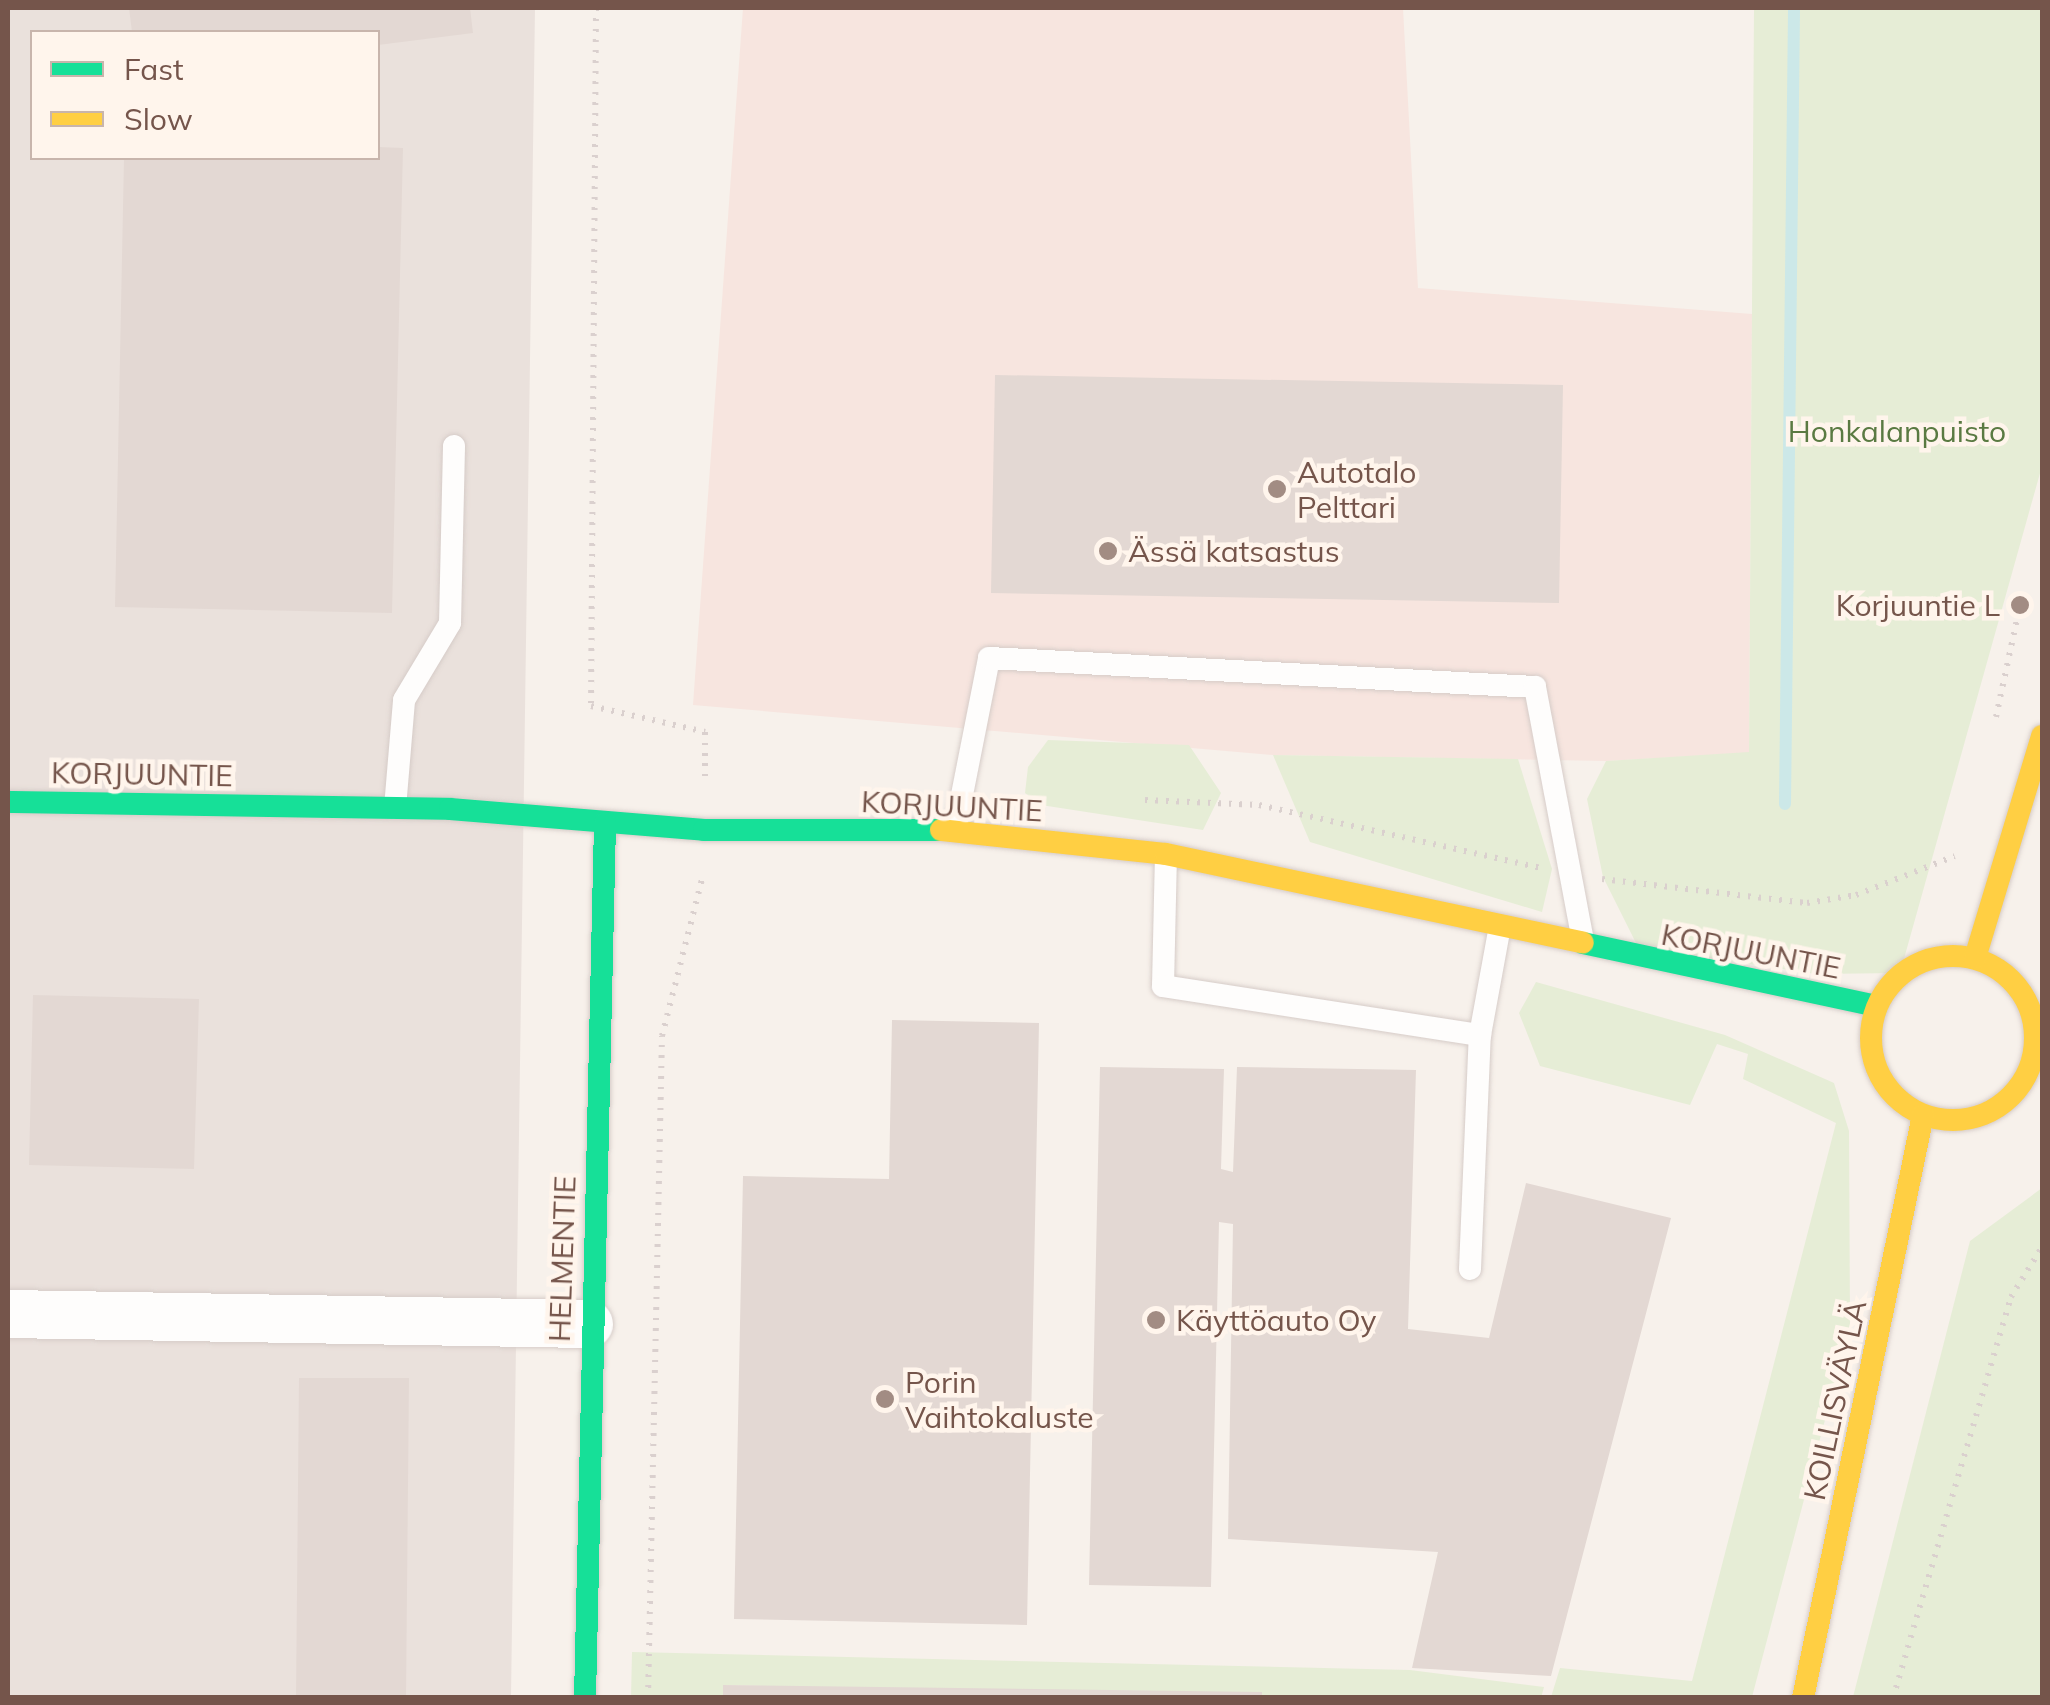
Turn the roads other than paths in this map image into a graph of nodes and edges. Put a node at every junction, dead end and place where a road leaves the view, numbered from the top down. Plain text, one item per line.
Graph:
1 (454, 446) dead end
2 (2042, 736) edge
3 (8, 802) edge
4 (395, 808) junction
5 (605, 823) junction
6 (954, 830) junction
7 (1166, 854) junction
8 (1500, 926) junction
9 (1584, 949) junction
10 (1975, 958) junction
11 (1876, 1006) junction
12 (1480, 1035) junction
13 (2036, 1066) edge
14 (1923, 1115) junction
15 (1470, 1269) dead end
16 (8, 1314) edge
17 (589, 1324) junction
18 (585, 1698) edge
19 (1802, 1698) edge

1 - 4 lane
2 - 10 street
3 - 4 street, KORJUUNTIE
4 - 5 street, KORJUUNTIE
5 - 6 street, KORJUUNTIE
5 - 17 street, HELMENTIE
6 - 7 street, KORJUUNTIE
6 - 9 lane
7 - 8 street, KORJUUNTIE
7 - 12 lane
8 - 9 street, KORJUUNTIE
8 - 12 lane
9 - 11 street, KORJUUNTIE
10 - 11 street
10 - 13 street
11 - 14 street
12 - 15 lane
13 - 14 street
14 - 19 street, KOILLISVÄYLÄ
16 - 17 street
17 - 18 street, HELMENTIE

